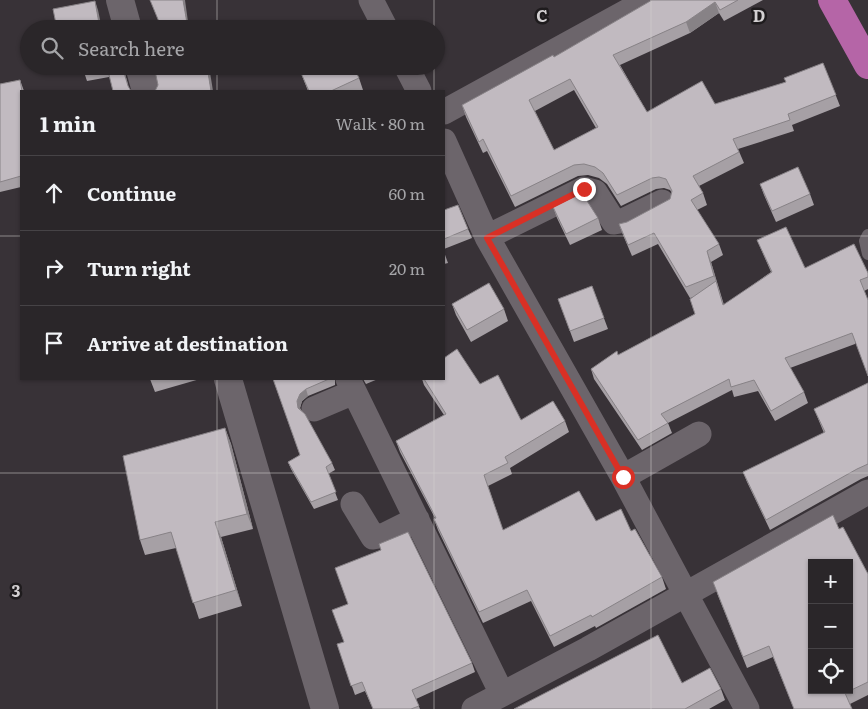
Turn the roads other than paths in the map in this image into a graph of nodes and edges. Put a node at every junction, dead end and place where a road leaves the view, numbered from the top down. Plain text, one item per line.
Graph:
1 (120, 0) edge
2 (371, 0) edge
3 (648, 0) edge
4 (832, 0) edge
5 (126, 20) edge
6 (381, 20) edge
7 (868, 65) edge
8 (142, 75) edge
9 (411, 75) edge
10 (146, 90) edge
11 (418, 90) edge
12 (445, 111) edge
13 (445, 143) edge
14 (662, 202) edge
15 (868, 236) edge
16 (487, 238) junction
17 (868, 254) edge
18 (228, 380) edge
19 (351, 385) edge
20 (314, 409) dead end
21 (699, 434) dead end
22 (623, 477) junction
23 (868, 492) edge
24 (354, 504) dead end
25 (416, 519) junction
26 (686, 593) junction
27 (502, 694) junction
28 (325, 709) edge
29 (474, 709) edge
30 (747, 709) edge

1 - 5 street
2 - 6 street
3 - 12 street
4 - 7 highway
8 - 10 street
9 - 11 street
13 - 16 street
14 - 16 street
15 - 17 lane
16 - 22 street
18 - 28 street
19 - 20 street
19 - 25 street
21 - 22 street
22 - 26 street
23 - 26 street
24 - 25 street
25 - 27 street
26 - 27 street
26 - 30 street
27 - 29 street

